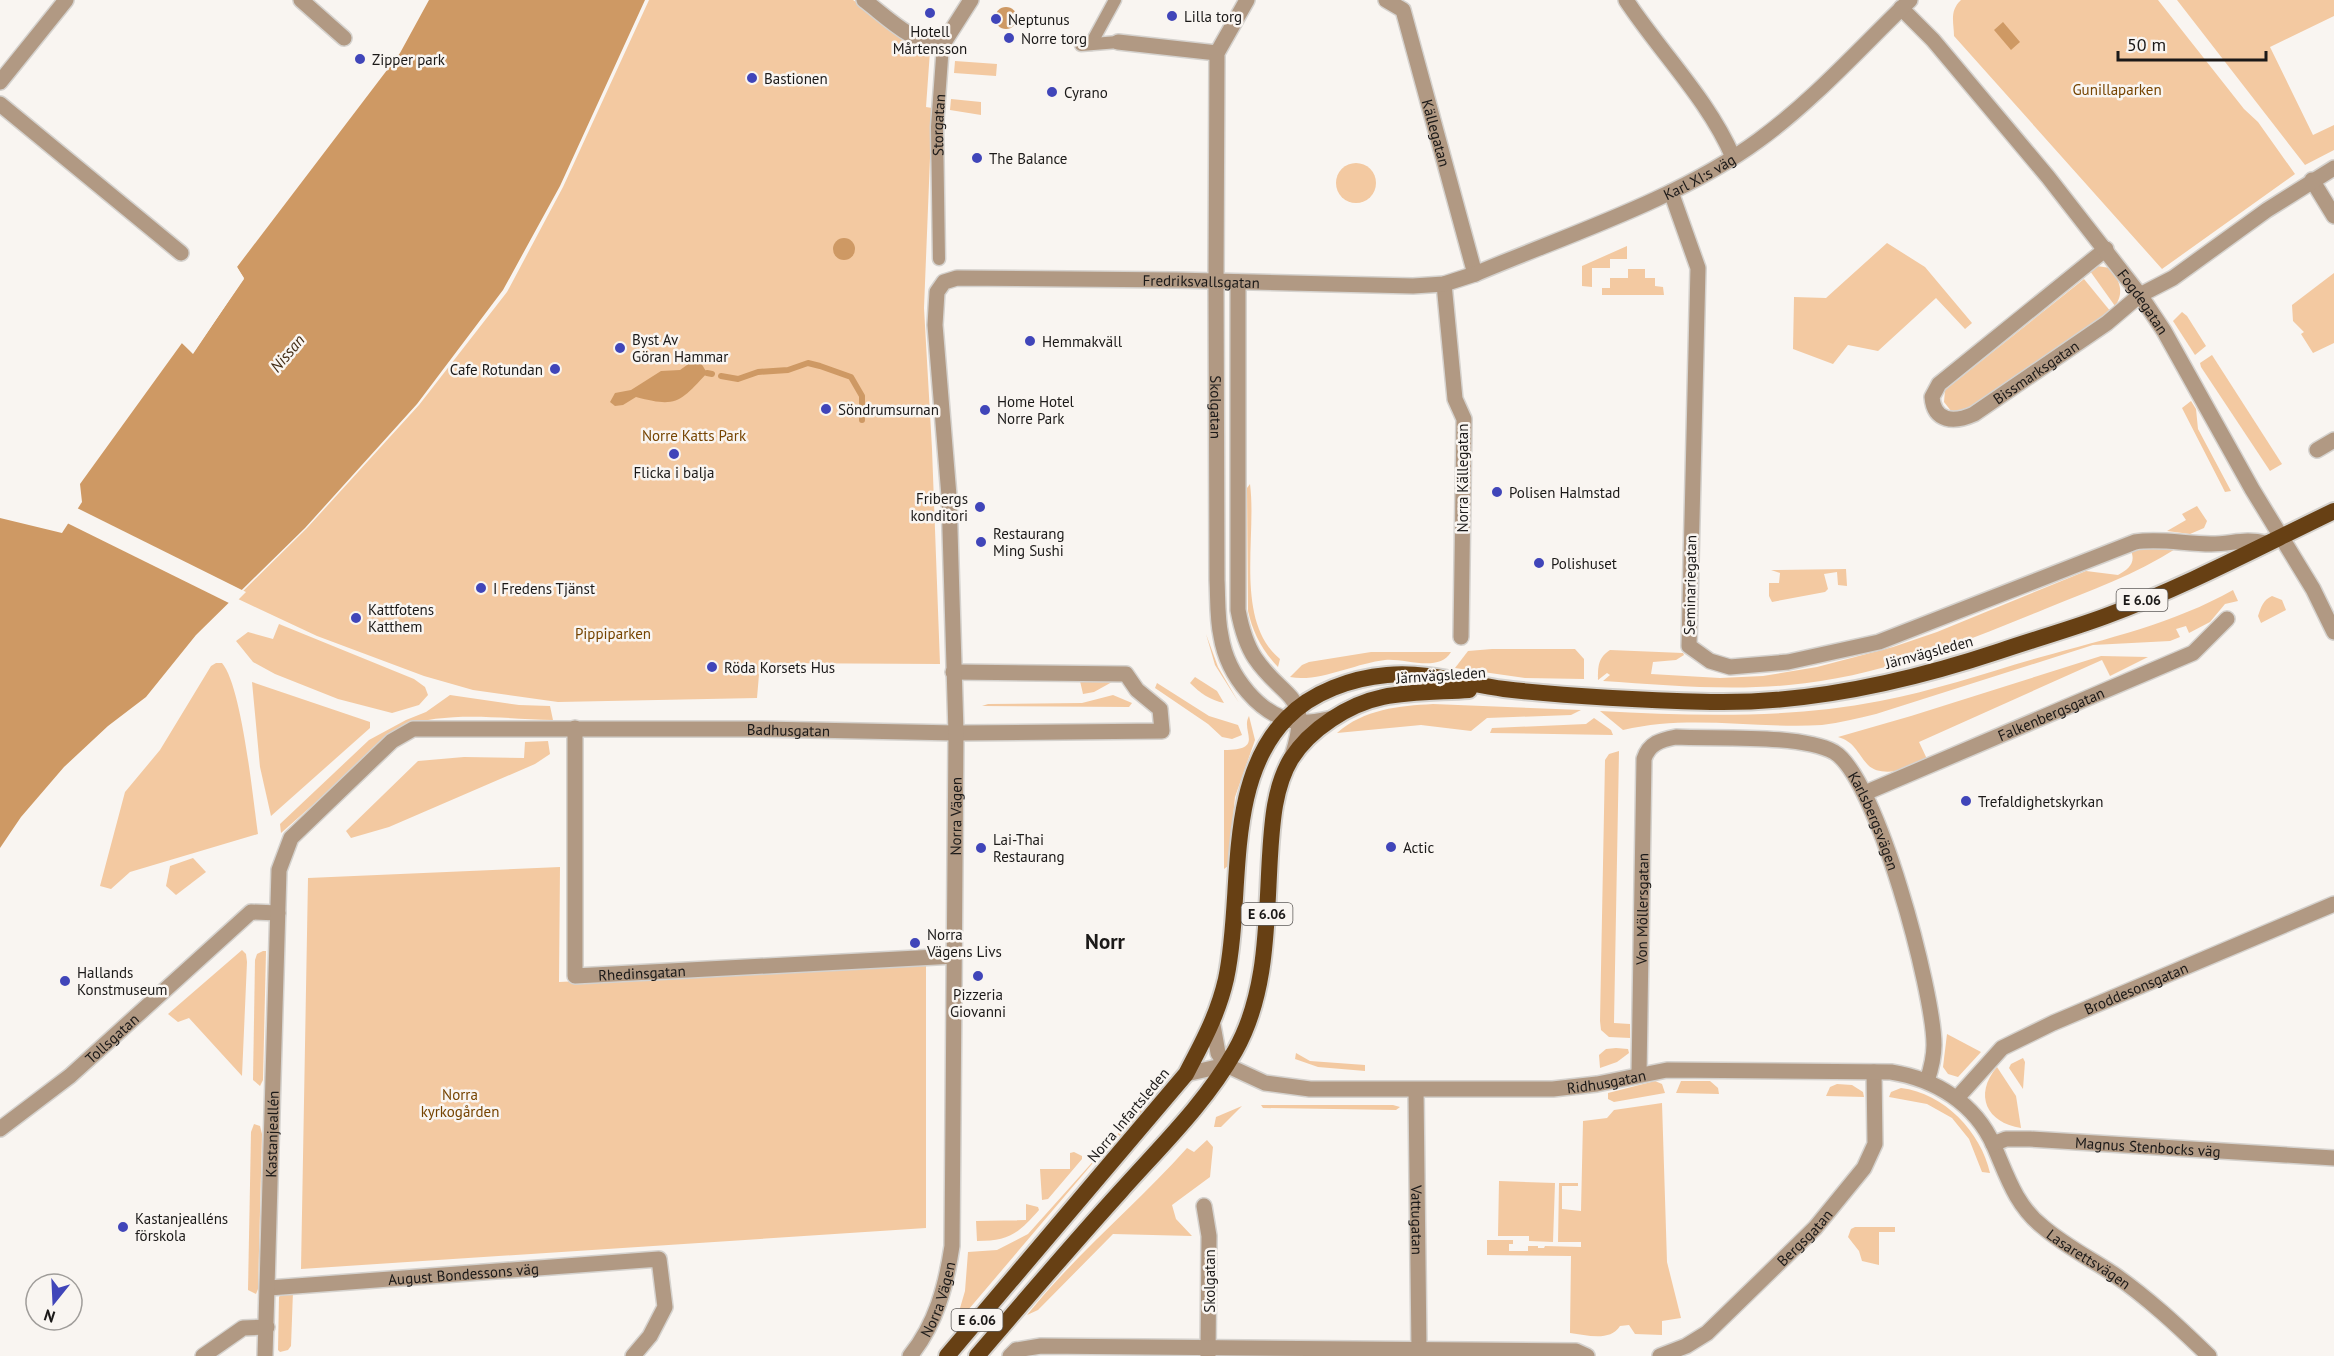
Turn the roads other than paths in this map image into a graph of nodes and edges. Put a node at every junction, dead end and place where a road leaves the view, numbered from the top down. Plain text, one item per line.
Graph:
1 (66, 0) edge
2 (301, 0) edge
3 (864, 0) edge
4 (971, 0) edge
5 (1115, 0) edge
6 (1247, 0) edge
7 (1386, 0) edge
8 (1626, 0) edge
9 (1906, 4) edge
10 (344, 38) dead end
11 (1118, 42) joint
12 (943, 44) junction
13 (1217, 53) junction
14 (0, 82) edge
15 (0, 104) edge
16 (1733, 157) junction
17 (2334, 168) edge
18 (2312, 180) junction
19 (1671, 192) junction
20 (2334, 216) edge
21 (2106, 249) junction
22 (181, 253) dead end
23 (939, 258) dead end
24 (1475, 274) junction
25 (957, 279) joint
26 (1216, 281) junction
27 (1238, 282) junction
28 (1444, 284) junction
29 (2140, 295) junction
30 (2334, 440) edge
31 (2317, 450) dead end
32 (2334, 511) edge
33 (2274, 539) junction
34 (2227, 619) dead end
35 (2334, 632) edge
36 (1461, 637) dead end
37 (953, 672) junction
38 (1506, 689) junction
39 (1295, 716) junction
40 (1334, 718) junction
41 (575, 728) junction
42 (956, 733) junction
43 (1650, 746) joint
44 (1291, 759) junction
45 (1865, 793) junction
46 (2334, 904) edge
47 (278, 913) junction
48 (955, 956) junction
49 (1213, 1025) junction
50 (1226, 1065) junction
51 (1874, 1072) junction
52 (1186, 1074) junction
53 (1639, 1074) junction
54 (1927, 1081) junction
55 (1416, 1090) junction
56 (1957, 1098) junction
57 (0, 1129) edge
58 (1993, 1144) junction
59 (2334, 1158) edge
60 (1204, 1206) dead end
61 (269, 1287) junction
62 (267, 1327) junction
63 (1419, 1350) junction
64 (1208, 1352) edge
65 (204, 1356) edge
66 (265, 1356) edge
67 (633, 1356) edge
68 (910, 1356) edge
69 (947, 1356) edge
70 (977, 1356) edge
71 (1011, 1356) edge
72 (1587, 1356) edge
73 (1660, 1356) edge
74 (2209, 1356) edge

1 - 14 street
2 - 10 street
3 - 12 street
4 - 12 street, Storgatan
5 - 11 street
6 - 13 street
7 - 24 street, Källegatan
8 - 16 street
9 - 16 street, Karl XI:s väg
9 - 21 street, Fogdegatan
11 - 13 street
12 - 23 street, Storgatan
13 - 26 street, Skolgatan
15 - 22 street
16 - 19 street, Karl XI:s väg
17 - 18 street, Bissmarksgatan
18 - 20 street
18 - 29 street, Bissmarksgatan
19 - 24 street, Karl XI:s väg
19 - 33 street, Seminariegatan
21 - 29 street, Fogdegatan
21 - 29 street, Bissmarksgatan
24 - 28 street, Karl XI:s väg
25 - 26 street, Fredriksvallsgatan
25 - 37 street, Norra Vägen
26 - 27 street, Fredriksvallsgatan
26 - 39 street, Skolgatan
27 - 28 street, Fredriksvallsgatan
27 - 39 street, Skolgatan
28 - 36 street, Norra Källegatan
29 - 33 street, Fogdegatan
30 - 31 street
32 - 33 highway, Järnvägsleden / E 6.06
33 - 35 street, Fogdegatan
33 - 38 highway, Järnvägsleden / E 6.06
34 - 45 street, Falkenbergsgatan
37 - 42 street, Norra Vägen
37 - 42 street, Badhusgatan
38 - 39 highway, Järnvägsleden / E 6.06
38 - 40 highway, Järnvägsleden / E 6.06
39 - 40 street
39 - 44 street
39 - 49 highway, Norra Infartsleden / E 6.06
40 - 44 highway, Järnvägsleden / E 6.06
41 - 42 street, Badhusgatan
41 - 47 street, Badhusgatan
41 - 48 street, Rhedinsgatan
42 - 48 street, Norra Vägen
43 - 45 street, Karlsbergsvägen
43 - 53 street, Von Möllersgatan
44 - 50 highway, E 6.06
45 - 54 street, Karlsbergsvägen
46 - 56 street, Broddesonsgatan
47 - 57 street, Tollsgatan
47 - 61 street, Kastanjeallén
48 - 68 street, Norra Vägen
49 - 50 street
49 - 52 highway, Norra Infartsleden / E 6.06
50 - 52 street
50 - 55 street, Ridhusgatan
50 - 70 highway, E 6.06
51 - 53 street, Ridhusgatan
51 - 54 street, Ridhusgatan
51 - 73 street, Bergsgatan
52 - 69 highway, Norra Infartsleden / E 6.06
53 - 55 street, Ridhusgatan
54 - 56 street, Ridhusgatan
55 - 63 street, Vattugatan
56 - 58 street, Ridhusgatan
58 - 59 street, Magnus Stenbocks väg
58 - 74 street, Lasarettsvägen
60 - 64 street, Skolgatan
61 - 62 street, Kastanjeallén
61 - 67 street, August Bondessons väg
62 - 65 street
62 - 66 street, Kastanjeallén
63 - 64 street
63 - 72 street
64 - 71 street

